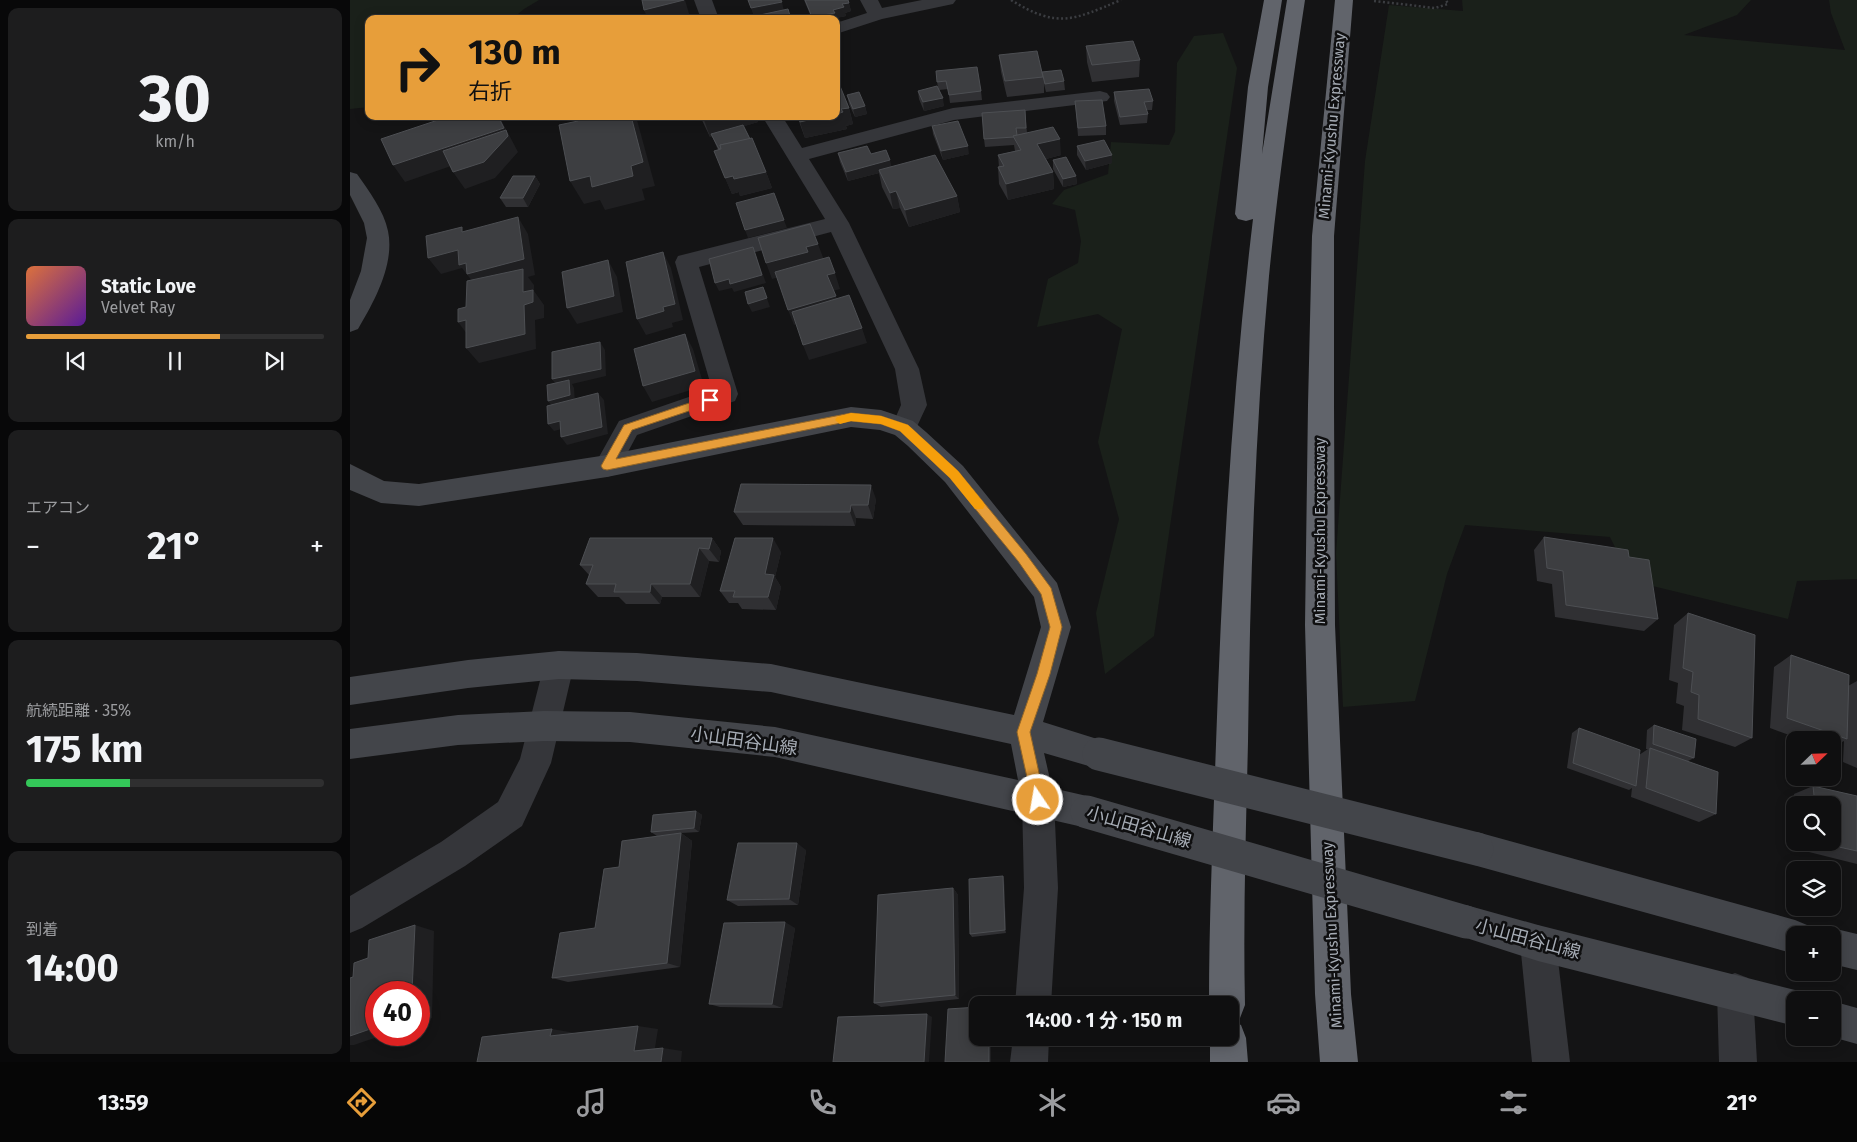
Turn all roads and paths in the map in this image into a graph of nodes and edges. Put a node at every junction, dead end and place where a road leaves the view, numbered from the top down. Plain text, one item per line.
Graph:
1 (703, 0) edge
2 (947, 0) edge
3 (1011, 0) edge
4 (1121, 0) edge
5 (1272, 0) edge
6 (1296, 0) edge
7 (1344, 0) edge
8 (1356, 0) edge
9 (1446, 0) edge
10 (1391, 3) dead end
11 (873, 7) edge
12 (709, 15) edge
13 (840, 27) edge
14 (1335, 81) junction
15 (1100, 97) dead end
16 (774, 120) edge
17 (796, 156) junction
18 (350, 179) edge
19 (838, 223) junction
20 (350, 323) edge
21 (904, 428) junction
22 (607, 466) junction
23 (350, 475) edge
24 (1234, 607) junction
25 (559, 664) junction
26 (350, 691) edge
27 (544, 726) junction
28 (1024, 732) junction
29 (350, 744) edge
30 (1038, 800) junction
31 (350, 916) edge
32 (1786, 935) edge
33 (1538, 942) junction
34 (1841, 948) edge
35 (1857, 952) edge
36 (1735, 991) junction
37 (1034, 996) edge
38 (1227, 996) edge
39 (1786, 1005) edge
40 (1841, 1022) edge
41 (1857, 1026) edge
42 (1030, 1046) edge
43 (1228, 1046) edge
44 (1029, 1062) edge
45 (1229, 1062) edge
46 (1338, 1062) edge
47 (1551, 1062) edge
48 (1738, 1062) edge

1 - 12 street
2 - 11 street
3 - 4 path
5 - 24 highway
6 - 24 highway
7 - 14 highway, Minami-Kyushu Expressway
8 - 14 highway
9 - 10 path
11 - 13 street
14 - 46 highway, Minami-Kyushu Expressway
15 - 17 street
16 - 17 street
17 - 19 street
18 - 20 main road
19 - 21 street
19 - 22 street
21 - 22 main road
21 - 28 main road
22 - 23 main road
24 - 38 highway
25 - 26 main road
25 - 27 street
25 - 28 main road
27 - 29 main road, 小山田谷山線
27 - 30 main road, 小山田谷山線
27 - 31 street
28 - 30 main road
28 - 32 main road, bridge
30 - 33 main road, 小山田谷山線, bridge
30 - 37 street
33 - 36 main road, 小山田谷山線
33 - 47 street
34 - 35 main road
36 - 39 main road, 小山田谷山線
36 - 48 street
40 - 41 main road
42 - 44 street
43 - 45 highway

